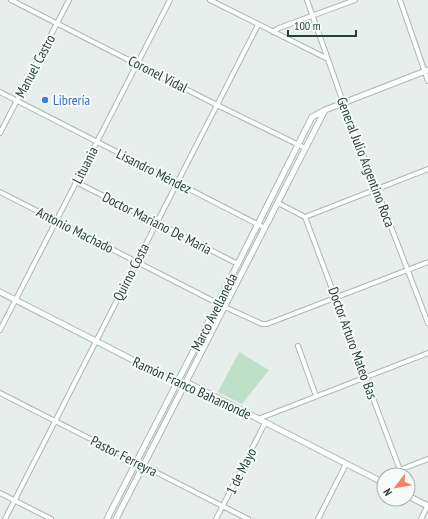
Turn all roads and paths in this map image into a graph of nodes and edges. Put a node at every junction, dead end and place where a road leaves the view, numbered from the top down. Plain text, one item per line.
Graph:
1 (11, 0) edge
2 (69, 0) edge
3 (170, 0) edge
4 (210, 0) edge
5 (307, 0) edge
6 (355, 0) edge
7 (400, 0) edge
8 (217, 2) edge
9 (313, 16) junction
10 (57, 23) junction
11 (258, 24) junction
12 (273, 32) junction
13 (328, 60) junction
14 (137, 63) junction
15 (426, 70) edge
16 (428, 81) edge
17 (0, 92) edge
18 (16, 101) junction
19 (344, 102) junction
20 (217, 105) junction
21 (325, 110) junction
22 (0, 133) edge
23 (96, 141) junction
24 (298, 144) junction
25 (305, 148) junction
26 (428, 169) edge
27 (76, 182) junction
28 (178, 183) junction
29 (377, 189) junction
30 (0, 192) edge
31 (278, 203) junction
32 (305, 217) junction
33 (56, 221) junction
34 (157, 223) junction
35 (257, 224) junction
36 (265, 228) junction
37 (136, 261) junction
38 (428, 262) edge
39 (238, 264) junction
40 (408, 270) junction
41 (0, 292) edge
42 (336, 298) junction
43 (15, 300) junction
44 (218, 303) junction
45 (225, 307) junction
46 (428, 323) edge
47 (0, 330) edge
48 (96, 341) junction
49 (298, 346) dead end
50 (428, 353) edge
51 (365, 377) junction
52 (178, 382) junction
53 (185, 383) junction
54 (0, 393) edge
55 (316, 396) junction
56 (258, 419) junction
57 (55, 422) junction
58 (265, 423) junction
59 (428, 460) edge
60 (136, 463) junction
61 (346, 464) junction
62 (143, 466) junction
63 (399, 467) edge
64 (408, 467) edge
65 (375, 479) edge
66 (0, 493) edge
67 (14, 500) junction
68 (416, 500) edge
69 (223, 506) junction
70 (428, 506) edge
71 (5, 519) edge
72 (51, 519) edge
73 (107, 519) edge
74 (116, 519) edge
75 (216, 519) edge
76 (248, 519) edge
77 (318, 519) edge
78 (421, 519) edge

1 - 10 street, Coronel Vidal
2 - 10 street, Manuel Castro
3 - 14 street, Lituania
4 - 8 street
5 - 9 street, General Julio Argentino Roca
6 - 9 street
7 - 15 street
8 - 11 street
9 - 12 street
9 - 13 street, General Julio Argentino Roca
10 - 14 street, Coronel Vidal
10 - 18 street, Manuel Castro
11 - 12 street
11 - 20 street, Quirno Costa
12 - 13 street
13 - 19 street, General Julio Argentino Roca
14 - 20 street, Coronel Vidal
14 - 23 street, Lituania
15 - 16 street
15 - 19 street, Marco Avellaneda
17 - 18 street, Lisandro Méndez
18 - 22 street, Manuel Castro
18 - 23 street, Lisandro Méndez
19 - 21 street, Marco Avellaneda
19 - 29 street, General Julio Argentino Roca
20 - 24 street, Coronel Vidal
20 - 28 street, Quirno Costa
21 - 24 street, Marco Avellaneda
21 - 25 street, Marco Avellaneda
23 - 27 street, Lituania
23 - 28 street, Lisandro Méndez
24 - 25 street, Coronel Vidal
24 - 35 street, Marco Avellaneda
25 - 31 street, Marco Avellaneda
26 - 29 street
27 - 33 street, Lituania
27 - 34 street, Doctor Mariano De María
28 - 34 street, Quirno Costa
28 - 35 street, Lisandro Méndez
29 - 32 street
29 - 40 street, General Julio Argentino Roca
30 - 33 street, Antonio Machado
31 - 32 street
31 - 36 street, Marco Avellaneda
32 - 42 street, Doctor Arturo Mateo Bas
33 - 37 street, Antonio Machado
33 - 43 street, Lituania
34 - 37 street, Quirno Costa
34 - 39 street, Doctor Mariano De María
35 - 36 street, Lisandro Méndez
35 - 39 street, Marco Avellaneda
36 - 45 street, Marco Avellaneda
37 - 44 street, Antonio Machado
37 - 48 street, Quirno Costa
38 - 40 street
39 - 44 street, Marco Avellaneda
40 - 42 street
40 - 46 street, General Julio Argentino Roca
41 - 43 street, Ramón Franco Bahamonde
42 - 45 street, Antonio Machado
42 - 51 street, Doctor Arturo Mateo Bas
43 - 47 street, Lituania
43 - 48 street, Ramón Franco Bahamonde
44 - 45 street, Antonio Machado
44 - 52 street, Marco Avellaneda
45 - 53 street, Marco Avellaneda
48 - 52 street, Ramón Franco Bahamonde
48 - 57 street, Quirno Costa
49 - 55 street
50 - 51 street
51 - 55 street
51 - 63 street, Doctor Arturo Mateo Bas
52 - 53 street, Ramón Franco Bahamonde
52 - 60 street, Marco Avellaneda
53 - 56 street, Ramón Franco Bahamonde
53 - 62 street, Marco Avellaneda
54 - 57 street, Pastor Ferreyra
55 - 56 street
56 - 58 street, Ramón Franco Bahamonde
57 - 60 street, Pastor Ferreyra
57 - 67 street, Quirno Costa
58 - 61 street, Ramón Franco Bahamonde
58 - 69 street, 1 de Mayo
59 - 64 street
60 - 62 street, Pastor Ferreyra
60 - 73 street, Marco Avellaneda
61 - 65 street, Ramón Franco Bahamonde
61 - 77 street
62 - 69 street, Pastor Ferreyra
62 - 74 street, Marco Avellaneda
66 - 67 street
67 - 71 street, Quirno Costa
67 - 72 street
68 - 70 street
69 - 75 street, 1 de Mayo
69 - 76 street, Pastor Ferreyra
70 - 78 street

